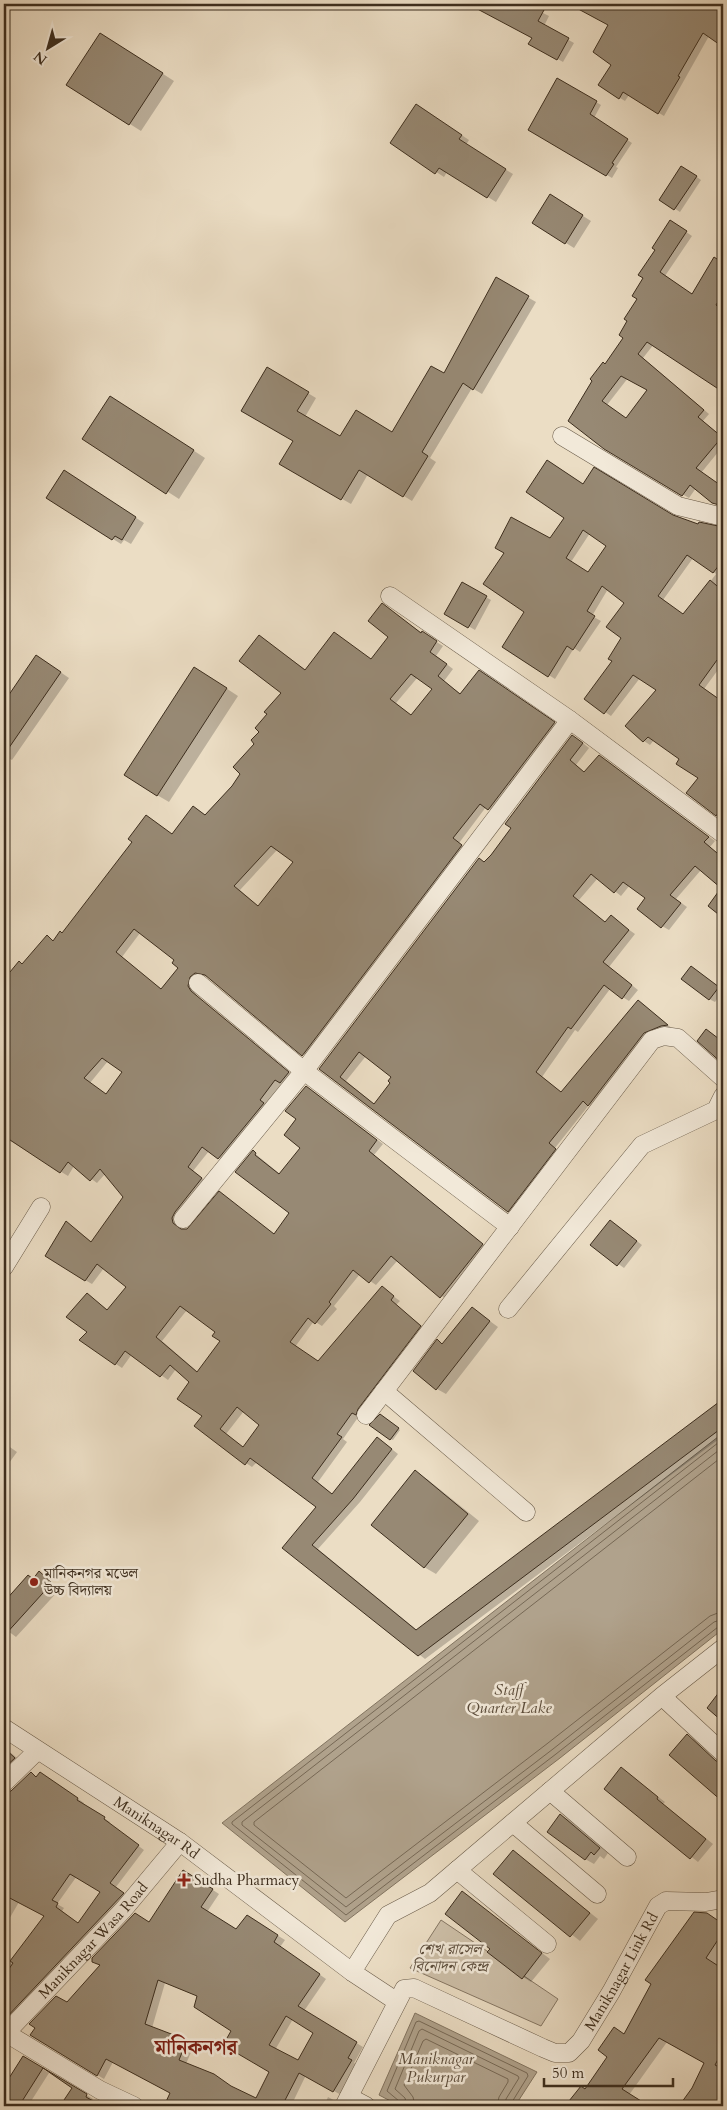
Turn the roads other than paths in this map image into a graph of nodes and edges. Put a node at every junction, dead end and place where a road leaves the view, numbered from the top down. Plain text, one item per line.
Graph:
1 (562, 436) dead end
2 (723, 517) edge
3 (390, 596) dead end
4 (570, 720) junction
5 (723, 834) edge
6 (198, 983) dead end
7 (304, 1071) junction
8 (723, 1078) edge
9 (723, 1096) edge
10 (40, 1207) dead end
11 (183, 1219) dead end
12 (510, 1227) junction
13 (4, 1267) edge
14 (508, 1308) dead end
15 (384, 1390) junction
16 (366, 1415) dead end
17 (526, 1512) dead end
18 (721, 1652) edge
19 (667, 1701) dead end
20 (4, 1728) edge
21 (36, 1751) junction
22 (723, 1753) edge
23 (4, 1783) edge
24 (550, 1791) junction
25 (513, 1823) junction
26 (180, 1842) junction
27 (627, 1857) dead end
28 (457, 1870) junction
29 (597, 1894) dead end
30 (723, 1898) edge
31 (547, 1944) dead end
32 (352, 1972) junction
33 (396, 2001) junction
34 (5, 2034) edge
35 (346, 2101) edge
36 (134, 2106) edge
37 (366, 2106) edge

1 - 2 street
3 - 4 street
4 - 5 street
4 - 7 street
6 - 7 street
7 - 11 street
7 - 12 street
8 - 12 street
9 - 14 street
10 - 13 street
12 - 15 street
15 - 16 street
15 - 17 street
18 - 24 street
19 - 22 street
20 - 21 street, Maniknagar Rd
21 - 23 street
21 - 26 street, Maniknagar Rd
24 - 25 street
24 - 27 street
25 - 28 street
25 - 29 street
26 - 32 street, Maniknagar Rd
26 - 34 street, Maniknagar Wasa Road
28 - 31 street
28 - 32 street
30 - 33 street, Maniknagar Link Rd
32 - 33 street, Maniknagar Rd
33 - 35 street
34 - 36 street
35 - 37 street

